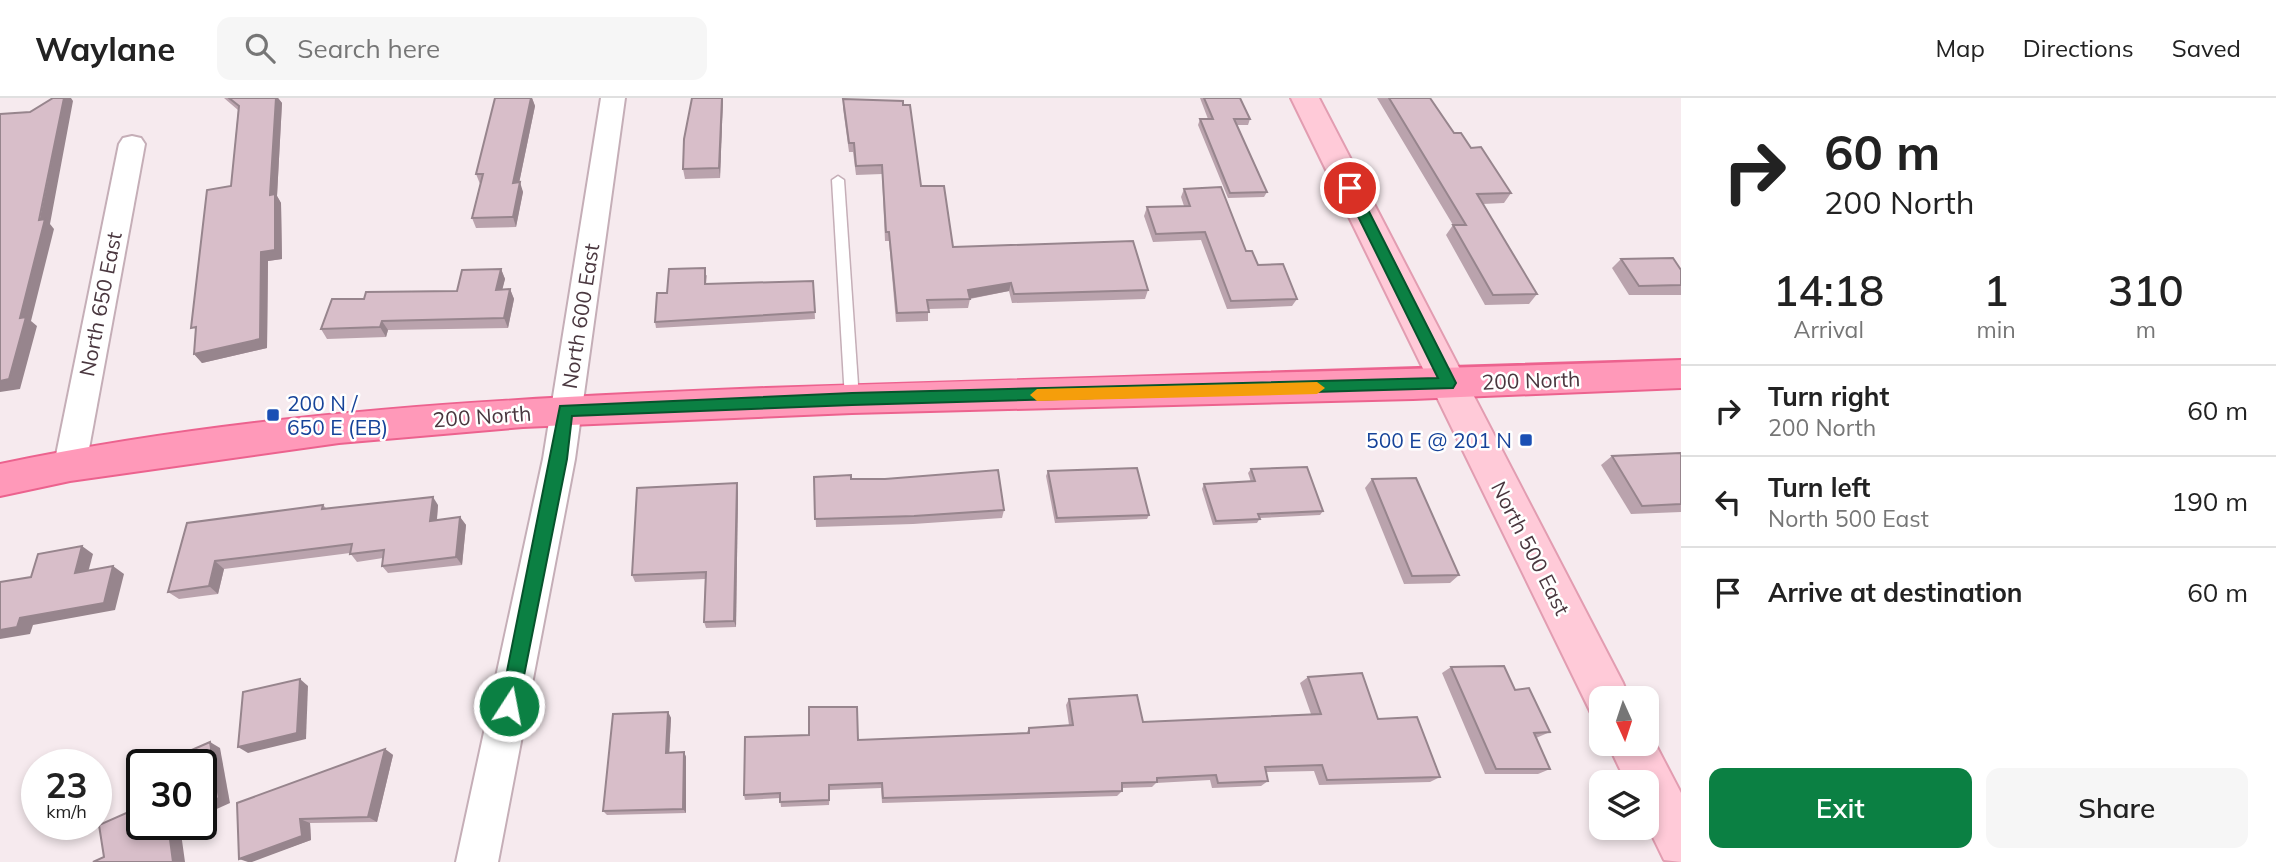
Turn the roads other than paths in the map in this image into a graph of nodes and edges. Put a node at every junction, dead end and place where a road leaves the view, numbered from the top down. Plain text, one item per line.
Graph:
1 (613, 98) edge
2 (1305, 98) edge
3 (132, 144) dead end
4 (838, 180) dead end
5 (1681, 374) edge
6 (1448, 383) junction
7 (852, 399) junction
8 (566, 411) junction
9 (70, 465) junction
10 (0, 480) edge
11 (1601, 686) edge
12 (1637, 756) edge
13 (1681, 843) edge
14 (477, 862) edge

1 - 8 street, North 600 East
2 - 6 street, North 500 East
3 - 9 street, North 650 East
4 - 7 lane
5 - 6 main road, 200 North
6 - 7 main road, 200 North
6 - 11 street, North 500 East
7 - 8 main road, 200 North
8 - 9 main road, 200 North
8 - 14 street, North 600 East
9 - 10 main road, 200 North
12 - 13 street

